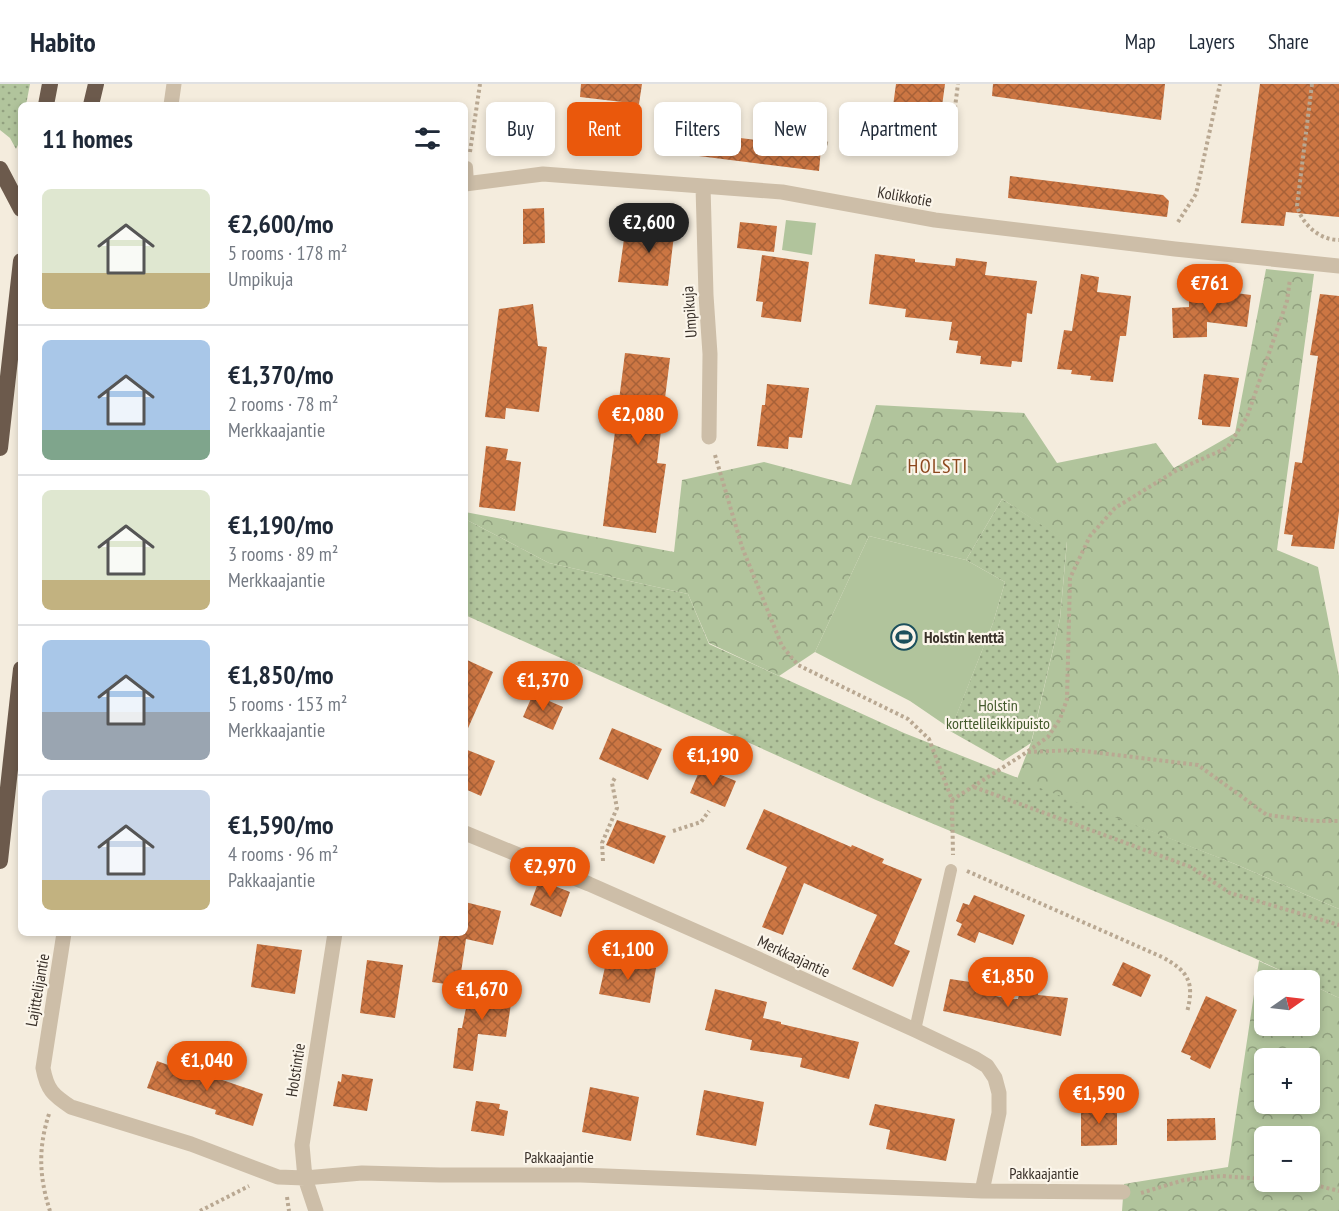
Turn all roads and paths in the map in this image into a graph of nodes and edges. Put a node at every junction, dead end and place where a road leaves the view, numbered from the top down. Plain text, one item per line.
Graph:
1 (50, 84) edge
2 (96, 84) edge
3 (174, 84) edge
4 (480, 84) edge
5 (958, 84) edge
6 (1220, 84) edge
7 (1312, 84) edge
8 (47, 102) edge
9 (92, 102) edge
10 (171, 102) edge
11 (956, 102) edge
12 (827, 143) edge
13 (830, 144) dead end
14 (468, 155) edge
15 (0, 169) edge
16 (468, 184) edge
17 (704, 186) junction
18 (18, 203) edge
19 (1178, 222) dead end
20 (1339, 240) edge
21 (1293, 261) junction
22 (1339, 266) edge
23 (18, 288) edge
24 (709, 437) joint
25 (0, 448) edge
26 (18, 696) edge
27 (1027, 752) junction
28 (616, 776) dead end
29 (973, 786) junction
30 (952, 800) junction
31 (709, 811) dead end
32 (1339, 821) edge
33 (673, 831) dead end
34 (468, 834) edge
35 (0, 861) edge
36 (603, 861) dead end
37 (951, 870) junction
38 (1339, 925) edge
39 (64, 936) edge
40 (334, 936) edge
41 (1187, 1012) dead end
42 (915, 1030) junction
43 (55, 1096) junction
44 (274, 1175) junction
45 (305, 1178) junction
46 (1254, 1178) edge
47 (1320, 1186) edge
48 (982, 1191) junction
49 (1123, 1191) joint
50 (1339, 1191) edge
51 (50, 1211) edge
52 (200, 1211) edge
53 (316, 1211) edge

1 - 8 highway
2 - 9 highway
3 - 10 street
4 - 14 path
5 - 11 path
6 - 19 path
7 - 20 path
12 - 13 path
15 - 18 highway
16 - 17 street, Kolikkotie
17 - 21 street, Kolikkotie
17 - 24 street, Umpikuja
21 - 22 street, Kolikkotie
21 - 27 path
23 - 25 highway
24 - 30 path
26 - 35 highway
27 - 29 path
27 - 32 path
28 - 36 path
29 - 30 path
29 - 38 path
30 - 37 path
31 - 33 path
34 - 42 street, Merkkaajantie
37 - 41 path
37 - 42 lane
39 - 43 street, Lajittelijantie
40 - 45 street, Holstintie
42 - 48 street, Merkkaajantie
43 - 44 street, Pakkaajantie
43 - 51 path
44 - 45 street, Pakkaajantie
44 - 52 path
45 - 48 street, Pakkaajantie
45 - 53 street, Holstintie
46 - 49 path
47 - 50 path
48 - 49 street, Pakkaajantie

